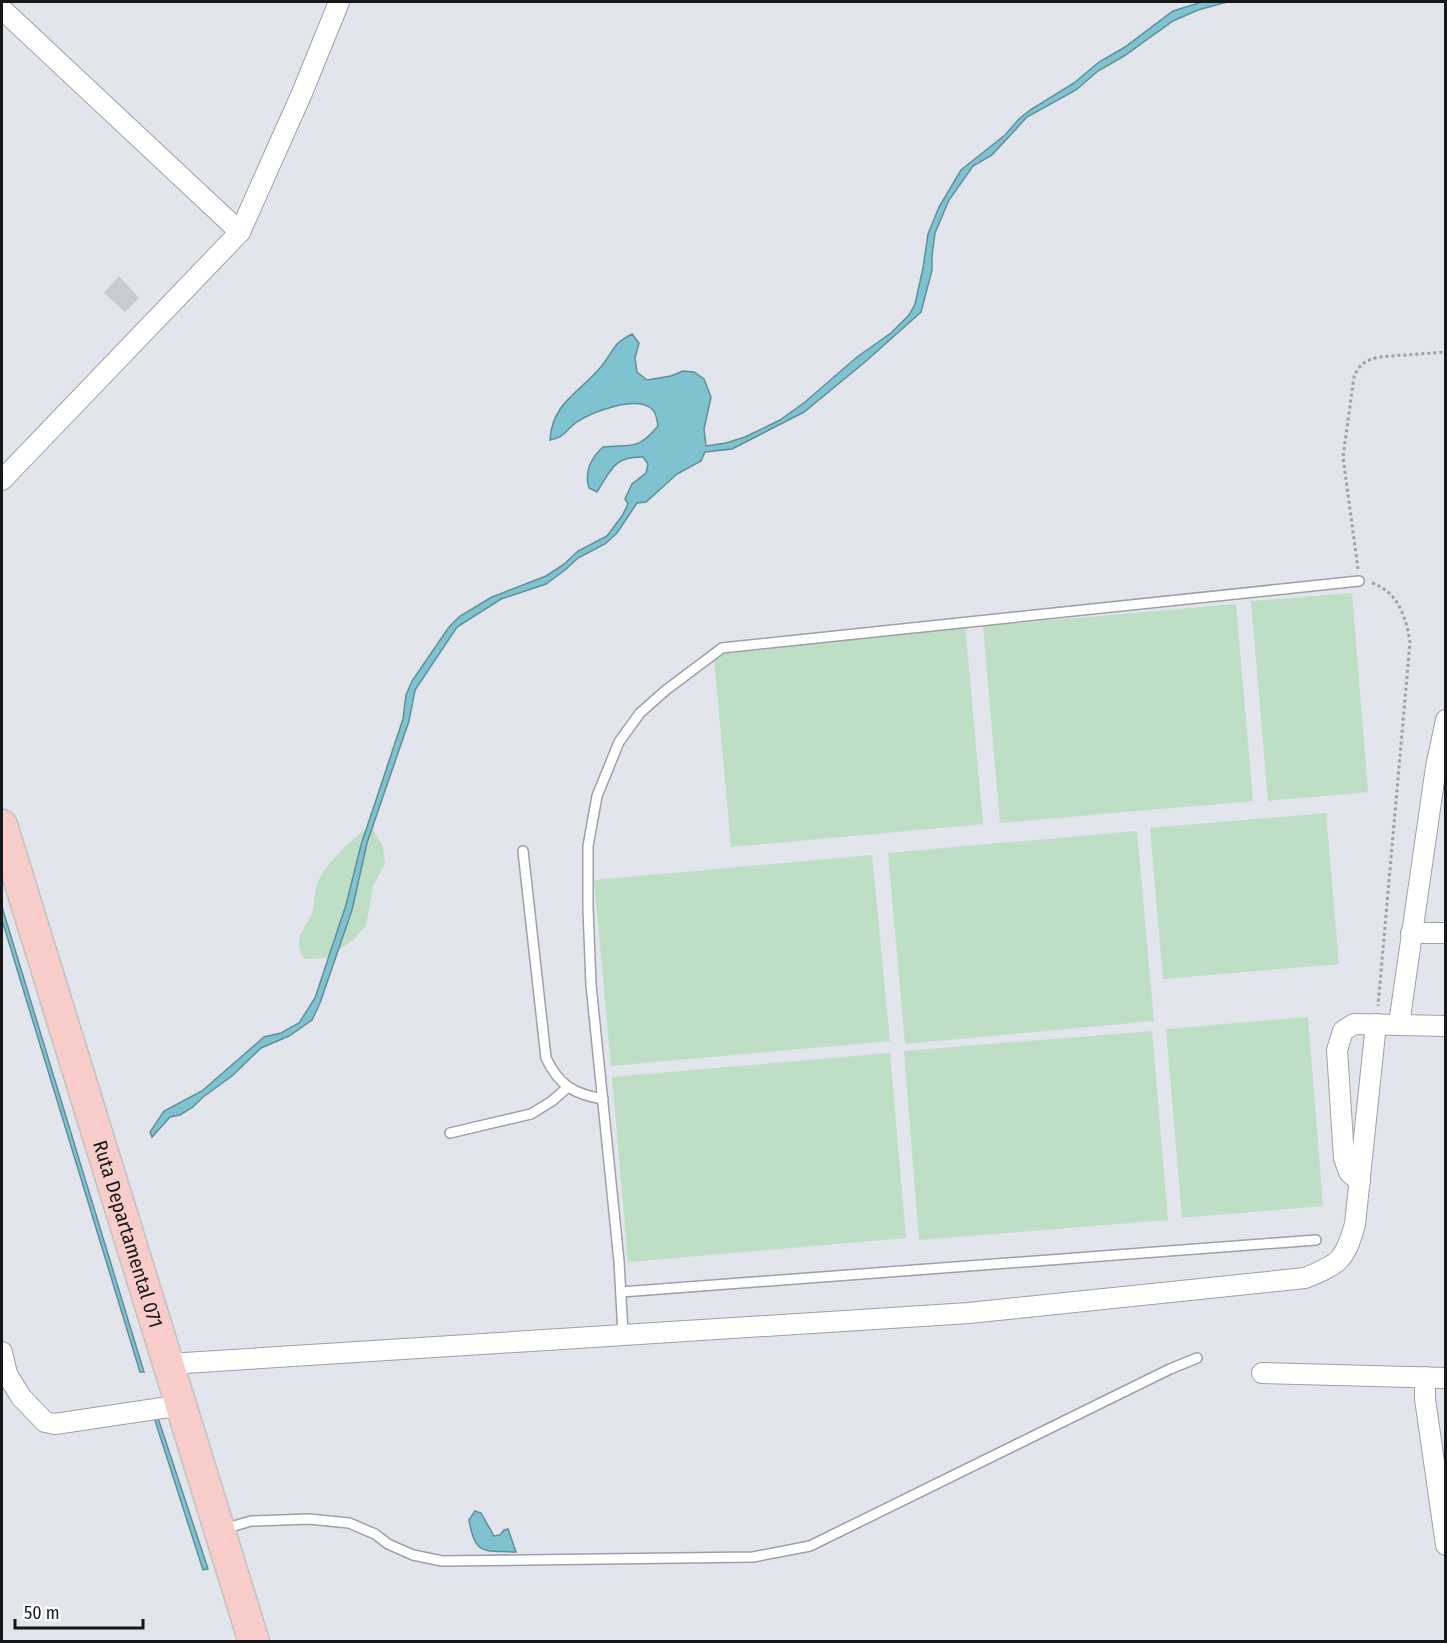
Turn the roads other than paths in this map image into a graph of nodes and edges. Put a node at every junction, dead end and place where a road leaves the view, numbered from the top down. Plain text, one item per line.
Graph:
1 (339, 2) edge
2 (6, 8) edge
3 (240, 232) junction
4 (2, 480) edge
5 (1359, 580) road end
6 (1446, 720) edge
7 (2, 825) edge
8 (523, 851) dead end
9 (8, 871) edge
10 (1411, 933) junction
11 (1446, 933) edge
12 (1377, 1024) junction
13 (1399, 1024) junction
14 (1446, 1026) edge
15 (568, 1087) junction
16 (603, 1099) junction
17 (450, 1133) dead end
18 (1360, 1182) junction
19 (1316, 1240) dead end
20 (621, 1292) junction
21 (623, 1334) junction
22 (2, 1352) edge
23 (1197, 1358) dead end
24 (169, 1364) junction
25 (1262, 1373) dead end
26 (1425, 1377) junction
27 (1446, 1378) edge
28 (182, 1405) junction
29 (219, 1530) junction
30 (1446, 1545) edge
31 (254, 1641) edge

1 - 3 street
2 - 3 street
3 - 4 street
5 - 16 lane
6 - 10 street
7 - 9 main road, Ruta Departamental 071
8 - 15 lane
9 - 24 main road, Ruta Departamental 071
10 - 11 street
10 - 13 street
12 - 13 street
12 - 18 street
12 - 18 street
13 - 14 street
15 - 16 lane
15 - 17 lane
16 - 20 lane
18 - 21 street
19 - 20 lane
20 - 21 lane
21 - 24 street
22 - 28 street
23 - 29 lane
24 - 28 main road, Ruta Departamental 071
25 - 26 street
26 - 27 street
26 - 30 street
28 - 29 main road, Ruta Departamental 071
29 - 31 main road, Ruta Departamental 071

